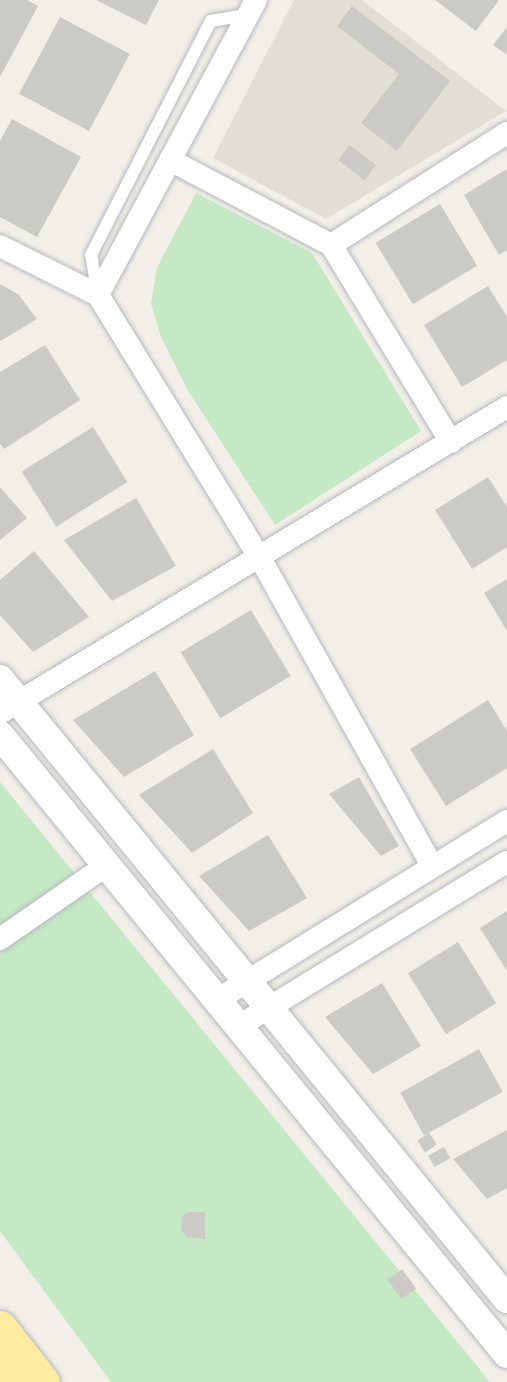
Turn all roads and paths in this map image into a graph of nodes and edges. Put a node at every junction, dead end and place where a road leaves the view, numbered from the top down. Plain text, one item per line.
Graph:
1 (253, 7) edge
2 (507, 133) edge
3 (170, 160) junction
4 (331, 245) junction
5 (0, 246) edge
6 (98, 295) junction
7 (507, 407) edge
8 (451, 442) junction
9 (260, 558) junction
10 (0, 679) edge
11 (9, 707) edge
12 (0, 735) edge
13 (507, 821) edge
14 (507, 862) edge
15 (107, 865) junction
16 (432, 866) junction
17 (0, 939) edge
18 (246, 980) junction
19 (217, 1000) junction
20 (267, 1006) junction
21 (239, 1026) junction
22 (507, 1299) edge
23 (0, 1327) edge
24 (507, 1354) edge
25 (0, 1368) edge
26 (15, 1382) edge
27 (43, 1382) edge

1 - 3 street
1 - 6 lane
2 - 4 street
3 - 4 street
3 - 6 street
4 - 8 street
5 - 6 street
6 - 9 street
7 - 8 street
8 - 9 street
9 - 11 street
9 - 16 street
10 - 11 street
11 - 18 street
12 - 15 street
13 - 16 street
14 - 20 street
15 - 17 street
15 - 19 street
16 - 18 street
18 - 19 street
18 - 20 street
19 - 21 street
20 - 21 street
20 - 22 street
21 - 24 street
23 - 27 highway
25 - 26 highway

